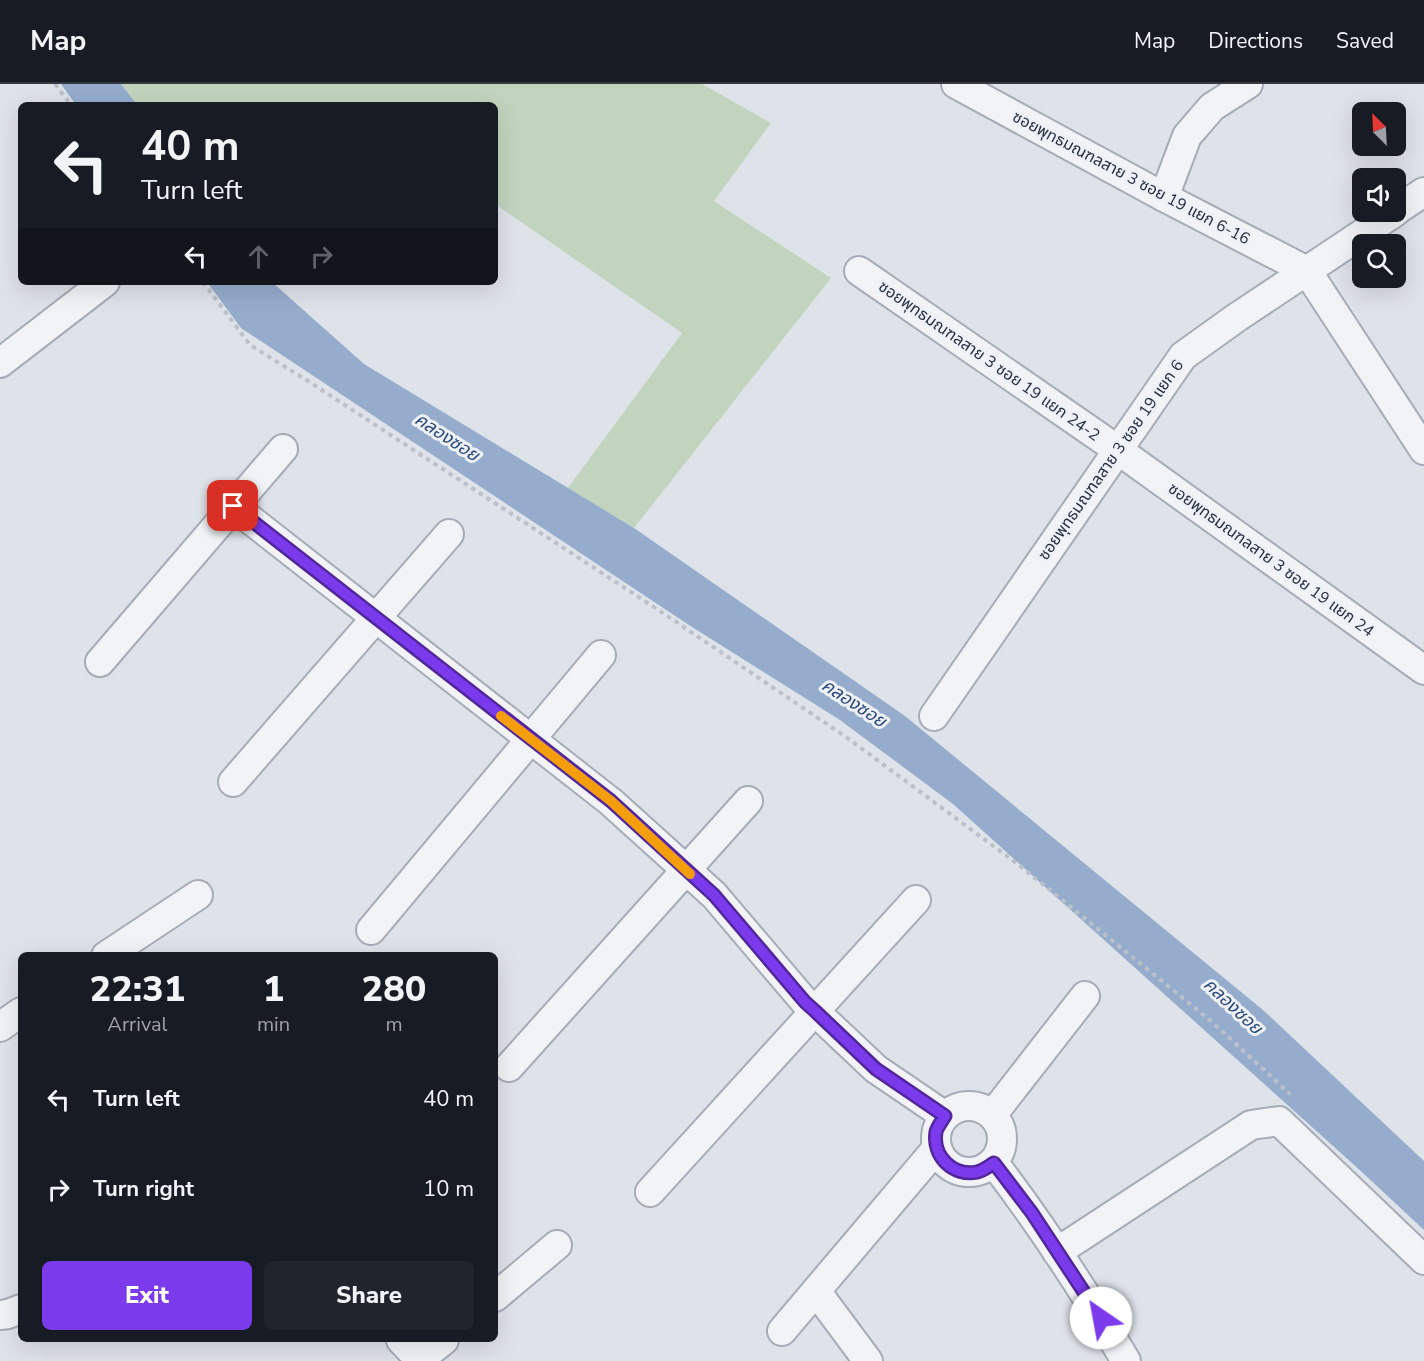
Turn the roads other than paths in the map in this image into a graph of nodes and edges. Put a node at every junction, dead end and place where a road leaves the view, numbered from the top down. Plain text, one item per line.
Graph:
1 (1248, 84) edge
2 (972, 88) edge
3 (1424, 192) edge
4 (1164, 197) junction
5 (1406, 204) edge
6 (1379, 222) edge
7 (859, 271) dead end
8 (1307, 271) junction
9 (101, 285) edge
10 (0, 363) edge
11 (283, 449) dead end
12 (1118, 450) junction
13 (1424, 450) edge
14 (233, 506) junction
15 (449, 534) dead end
16 (376, 618) junction
17 (601, 655) dead end
18 (100, 662) dead end
19 (1424, 670) edge
20 (934, 716) dead end
21 (531, 739) junction
22 (233, 782) dead end
23 (748, 801) dead end
24 (686, 870) junction
25 (198, 895) dead end
26 (916, 900) dead end
27 (371, 930) dead end
28 (112, 952) edge
29 (1085, 996) dead end
30 (815, 1011) junction
31 (18, 1014) edge
32 (0, 1027) edge
33 (509, 1067) dead end
34 (993, 1114) junction
35 (945, 1116) junction
36 (937, 1148) junction
37 (994, 1163) junction
38 (650, 1192) dead end
39 (557, 1245) dead end
40 (1057, 1252) junction
41 (1424, 1260) edge
42 (816, 1291) junction
43 (498, 1294) edge
44 (18, 1310) edge
45 (0, 1315) edge
46 (782, 1331) dead end
47 (440, 1342) edge
48 (415, 1355) edge
49 (868, 1361) edge
50 (1126, 1361) edge

1 - 4 street
2 - 4 street, ซอยพุทธมณฑลสาย 3 ซอย 19 แยก 6-16
3 - 5 street, ซอยพุทธมณฑลสาย 3 ซอย 19 แยก 6
4 - 8 street, ซอยพุทธมณฑลสาย 3 ซอย 19 แยก 6-16
6 - 8 street, ซอยพุทธมณฑลสาย 3 ซอย 19 แยก 6
7 - 12 street, ซอยพุทธมณฑลสาย 3 ซอย 19 แยก 24-2
8 - 12 street, ซอยพุทธมณฑลสาย 3 ซอย 19 แยก 6
8 - 13 street
9 - 10 street
11 - 14 street
12 - 19 street, ซอยพุทธมณฑลสาย 3 ซอย 19 แยก 24
12 - 20 street, ซอยพุทธมณฑลสาย 3 ซอย 19 แยก 6
14 - 16 street
14 - 18 street
15 - 16 street
16 - 21 street
16 - 22 street
17 - 21 street
21 - 24 street
21 - 27 street
23 - 24 street
24 - 30 street
24 - 33 street
25 - 28 street
26 - 30 street
29 - 34 street
30 - 35 street
30 - 38 street
31 - 32 street
34 - 35 street
34 - 37 street
35 - 36 street
36 - 37 street
36 - 42 street
37 - 40 street
39 - 43 street
40 - 41 street
40 - 50 street
42 - 46 street
42 - 49 street
44 - 45 street
47 - 48 street

